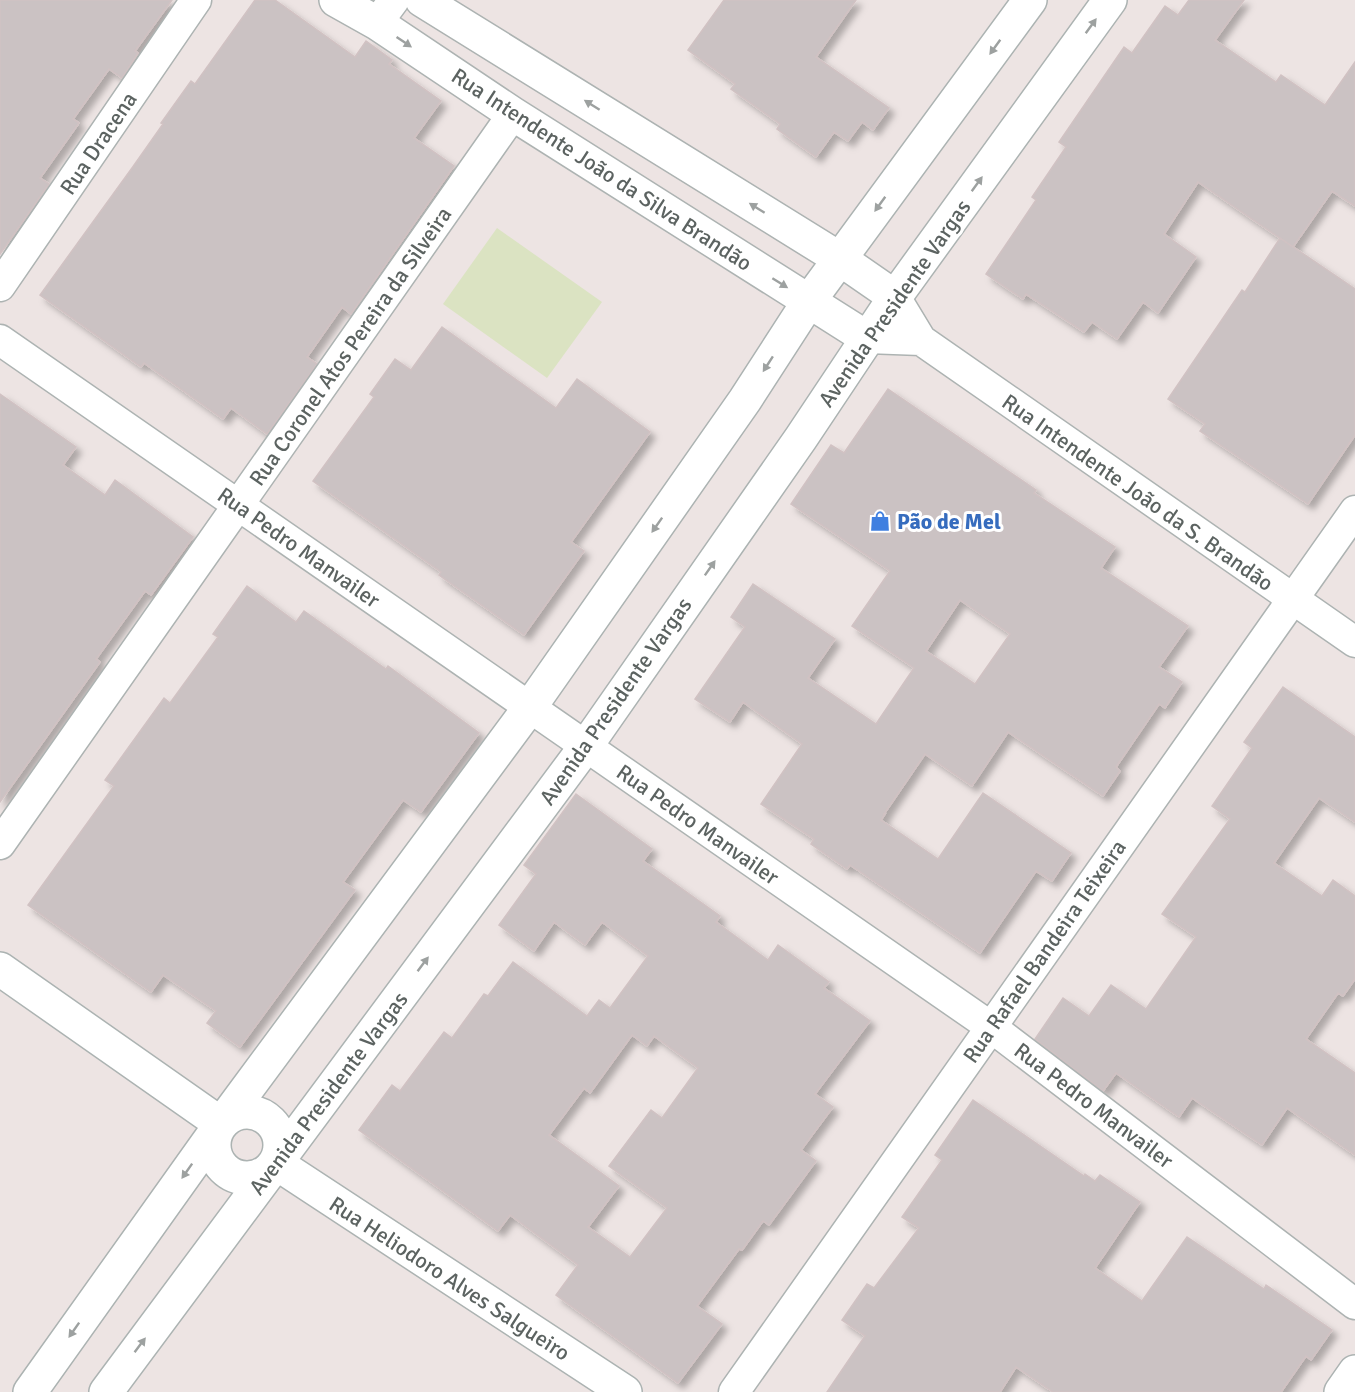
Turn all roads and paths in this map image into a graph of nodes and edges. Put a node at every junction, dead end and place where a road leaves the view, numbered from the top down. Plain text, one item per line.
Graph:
1 (196, 0) edge
2 (336, 0) edge
3 (422, 0) edge
4 (1030, 0) edge
5 (1110, 0) edge
6 (385, 12) edge
7 (513, 114) junction
8 (840, 259) junction
9 (0, 286) edge
10 (895, 297) junction
11 (809, 301) junction
12 (867, 338) junction
13 (0, 340) edge
14 (921, 340) junction
15 (239, 505) junction
16 (1355, 511) edge
17 (1292, 600) junction
18 (1355, 642) edge
19 (530, 707) junction
20 (586, 746) junction
21 (0, 844) edge
22 (0, 969) edge
23 (991, 1027) junction
24 (221, 1124) junction
25 (276, 1163) junction
26 (1355, 1304) edge
27 (1355, 1372) edge
28 (30, 1392) edge
29 (106, 1392) edge
30 (625, 1392) edge
31 (734, 1392) edge
32 (1341, 1392) edge

1 - 9 street, Rua Dracena
2 - 6 main road, Rua Intendente João da Silva Brandão
8 -> 3 main road, Rua Intendente João da Silva Brandão
4 -> 8 main road
10 -> 5 main road, Avenida Presidente Vargas
6 -> 7 main road, Rua Intendente João da Silva Brandão
7 -> 11 main road, Rua Intendente João da Silva Brandão
7 - 15 street, Rua Coronel Atos Pereira da Silveira
8 - 10 main road, Rua Intendente João da Silva Brandão
8 - 11 main road
10 - 12 main road, Avenida Presidente Vargas
10 - 14 street, Rua Intendente João da S. Brandão
11 - 12 main road, Rua Intendente João da Silva Brandão
11 -> 19 main road
12 - 14 street
20 -> 12 main road, Avenida Presidente Vargas
13 - 15 street, Rua Pedro Manvailer
14 - 17 street, Rua Intendente João da S. Brandão
15 - 19 street, Rua Pedro Manvailer
15 - 21 street, Rua Coronel Atos Pereira da Silveira
16 - 17 street, Rua Rafael Bandeira Teixeira
17 - 18 street, Rua Intendente João da S. Brandão
17 - 23 street, Rua Rafael Bandeira Teixeira
19 - 20 street, Rua Pedro Manvailer
19 - 24 main road
20 - 23 street, Rua Pedro Manvailer
25 -> 20 main road, Avenida Presidente Vargas
22 - 24 main road
23 - 26 street, Rua Pedro Manvailer
23 - 31 street, Rua Rafael Bandeira Teixeira
24 - 25 main road
24 - 25 main road
24 -> 28 main road
29 -> 25 main road, Avenida Presidente Vargas
25 - 30 main road, Rua Heliodoro Alves Salgueiro
27 - 32 main road

